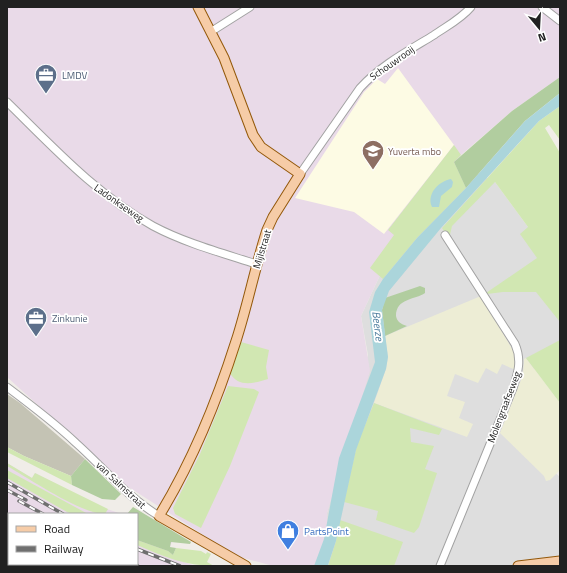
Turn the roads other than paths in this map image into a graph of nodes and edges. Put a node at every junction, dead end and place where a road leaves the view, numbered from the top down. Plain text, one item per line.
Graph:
1 (198, 7) edge
2 (250, 7) edge
3 (471, 7) edge
4 (542, 7) edge
5 (560, 21) edge
6 (212, 31) junction
7 (7, 102) edge
8 (300, 174) junction
9 (445, 235) dead end
10 (256, 264) junction
11 (7, 387) edge
12 (159, 516) junction
13 (560, 561) edge
14 (246, 566) edge
15 (440, 566) edge
16 (518, 566) edge

1 - 6 main road
2 - 6 street
3 - 8 street, Schouwrooij
4 - 5 street
6 - 8 main road
7 - 10 street, Ladonkseweg
8 - 10 main road, Mijlstraat
9 - 15 street, Molengraafseweg
10 - 12 main road, Mijlstraat
11 - 12 street, van Salmstraat
12 - 14 main road, van Salmstraat
13 - 16 main road

